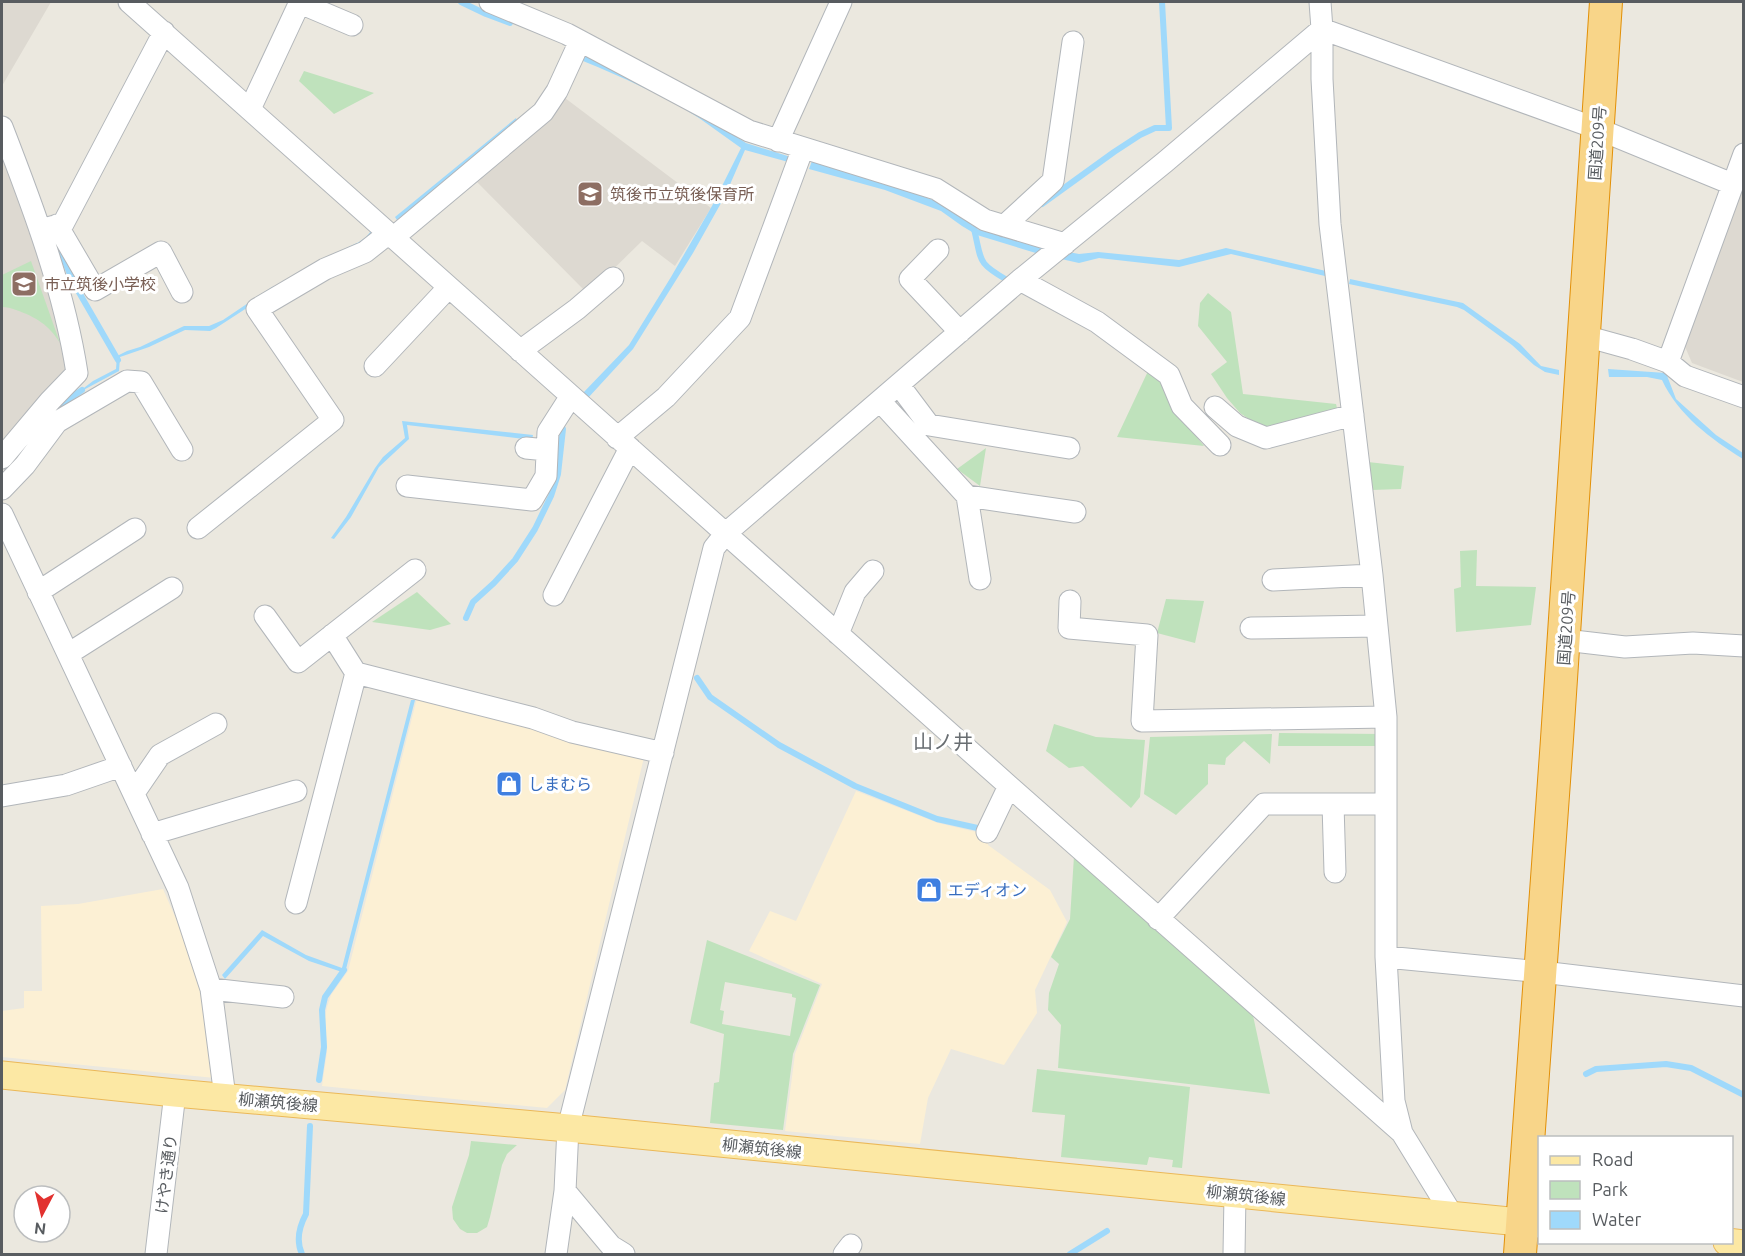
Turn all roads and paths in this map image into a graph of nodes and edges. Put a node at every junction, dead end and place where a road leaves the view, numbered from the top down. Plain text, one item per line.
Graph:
1 (129, 2) edge
2 (300, 2) edge
3 (490, 2) edge
4 (841, 2) edge
5 (1320, 2) edge
6 (1606, 2) edge
7 (352, 25) dead end
8 (1322, 29) junction
9 (164, 32) junction
10 (580, 40) junction
11 (1073, 42) dead end
12 (250, 109) junction
13 (2, 127) edge
14 (1598, 129) junction
15 (778, 141) junction
16 (803, 148) junction
17 (1743, 154) edge
18 (1732, 184) junction
19 (1004, 226) junction
20 (49, 227) junction
21 (391, 235) junction
22 (1065, 244) junction
23 (938, 250) dead end
24 (613, 278) dead end
25 (1020, 280) junction
26 (448, 288) junction
27 (182, 292) dead end
28 (960, 332) junction
29 (1585, 336) junction
30 (520, 351) junction
31 (1668, 362) junction
32 (375, 366) dead end
33 (899, 385) junction
34 (571, 396) junction
35 (1743, 397) edge
36 (880, 401) junction
37 (1215, 407) dead end
38 (1353, 415) junction
39 (623, 443) junction
40 (1220, 445) dead end
41 (1069, 448) dead end
42 (182, 450) dead end
43 (2, 458) edge
44 (407, 486) dead end
45 (2, 489) edge
46 (967, 496) junction
47 (1075, 512) dead end
48 (2, 514) edge
49 (198, 528) dead end
50 (135, 529) dead end
51 (726, 534) junction
52 (415, 570) dead end
53 (873, 571) dead end
54 (1372, 575) junction
55 (980, 579) dead end
56 (1273, 580) dead end
57 (172, 588) dead end
58 (38, 592) junction
59 (554, 595) dead end
60 (1070, 601) dead end
61 (265, 616) dead end
62 (1377, 626) junction
63 (1251, 628) dead end
64 (838, 634) junction
65 (332, 635) junction
66 (1565, 640) junction
67 (1743, 646) edge
68 (68, 654) junction
69 (356, 673) junction
70 (1386, 717) junction
71 (216, 724) dead end
72 (663, 753) junction
73 (121, 766) junction
74 (1009, 786) junction
75 (296, 791) dead end
76 (134, 793) junction
77 (2, 796) edge
78 (1333, 804) junction
79 (1386, 804) junction
80 (987, 832) dead end
81 (152, 834) junction
82 (1335, 872) dead end
83 (296, 903) dead end
84 (1158, 919) junction
85 (1386, 957) junction
86 (1542, 972) junction
87 (211, 989) junction
88 (1743, 996) edge
89 (283, 997) dead end
90 (2, 1075) edge
91 (175, 1093) junction
92 (225, 1097) junction
93 (568, 1128) junction
94 (1402, 1133) junction
95 (565, 1191) junction
96 (1235, 1194) junction
97 (1453, 1216) junction
98 (1531, 1223) edge
99 (156, 1254) edge
100 (556, 1254) edge
101 (624, 1254) edge
102 (1234, 1254) edge
103 (1520, 1254) edge

1 - 9 street
2 - 7 street
2 - 12 street
3 - 10 street
4 - 15 street
5 - 8 street
6 - 14 highway, 国道209号
8 - 14 street
8 - 22 street
8 - 38 street
9 - 12 street
9 - 20 street
10 - 15 street
10 - 21 street
11 - 19 street
12 - 21 street
13 - 20 street
14 - 18 street
14 - 29 highway, 国道209号
15 - 16 street
16 - 19 street
16 - 39 street
17 - 18 street
18 - 31 street
19 - 22 street
20 - 27 street
20 - 43 street
21 - 26 street
21 - 49 street
22 - 25 street
23 - 28 street
24 - 30 street
25 - 28 street
25 - 40 street
26 - 30 street
26 - 32 street
28 - 33 street
29 - 31 street
29 - 66 highway, 国道209号
30 - 34 street
31 - 35 street
33 - 36 street
33 - 41 street
34 - 39 street
34 - 44 street
36 - 46 street
36 - 51 street
37 - 38 street
38 - 54 street
39 - 51 street
39 - 59 street
42 - 45 street
46 - 47 street
46 - 55 street
48 - 58 street
50 - 58 street
51 - 64 street
51 - 72 street
52 - 65 street
53 - 64 street
54 - 56 street
54 - 62 street
57 - 68 street
58 - 68 street
60 - 70 street
61 - 65 street
62 - 63 street
62 - 70 street
64 - 74 street
65 - 69 street
66 - 67 street
66 - 86 highway, 国道209号
68 - 73 street
69 - 72 street
69 - 83 street
70 - 79 street
71 - 76 street
72 - 93 street
73 - 76 street
73 - 77 street
74 - 80 street
74 - 84 street
75 - 81 street
76 - 81 street
78 - 79 street
78 - 82 street
78 - 84 street
79 - 85 street
81 - 87 street
84 - 94 street
85 - 86 street
85 - 94 street
86 - 88 street
86 - 98 highway, 国道209号
87 - 89 street
87 - 92 street
90 - 91 main road, 柳瀬筑後線
91 - 92 main road, 柳瀬筑後線
91 - 99 street, けやき通り
92 - 93 main road, 柳瀬筑後線
93 - 95 street
93 - 96 main road, 柳瀬筑後線
94 - 97 street
95 - 100 street
95 - 101 street
96 - 97 main road, 柳瀬筑後線
96 - 102 street
97 - 98 main road, 柳瀬筑後線
98 - 103 highway, 国道209号

